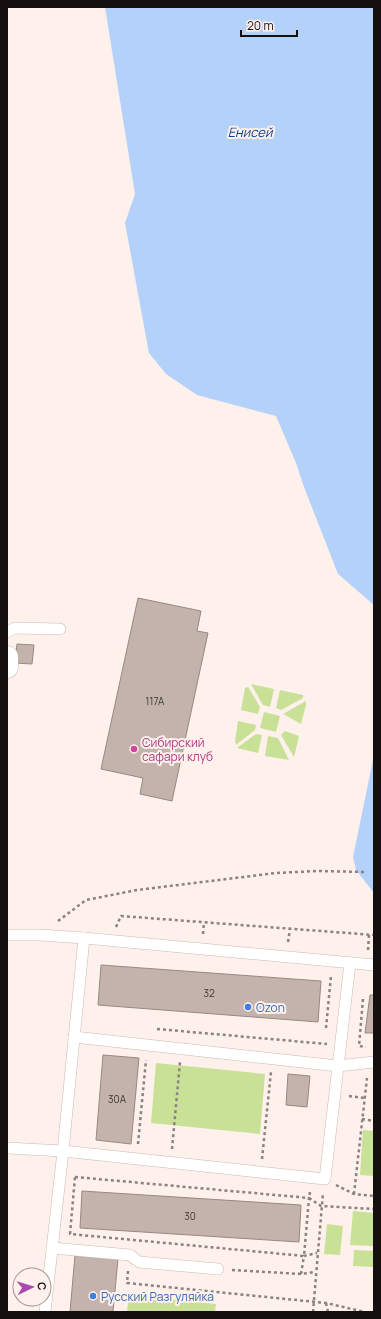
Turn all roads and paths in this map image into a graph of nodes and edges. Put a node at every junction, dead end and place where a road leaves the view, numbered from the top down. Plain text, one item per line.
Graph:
1 (60, 629) dead end
2 (7, 632) edge
3 (7, 657) edge
4 (7, 667) edge
5 (367, 872) dead end
6 (121, 916) dead end
7 (7, 935) edge
8 (40, 935) junction
9 (374, 935) edge
10 (84, 938) junction
11 (350, 963) junction
12 (374, 965) edge
13 (331, 976) dead end
14 (363, 994) dead end
15 (155, 1029) dead end
16 (326, 1029) dead end
17 (74, 1037) junction
18 (325, 1037) dead end
19 (147, 1045) junction
20 (371, 1047) dead end
21 (181, 1048) junction
22 (272, 1059) junction
23 (372, 1062) edge
24 (338, 1066) junction
25 (362, 1119) junction
26 (374, 1121) edge
27 (7, 1148) edge
28 (63, 1151) junction
29 (137, 1159) junction
30 (171, 1163) junction
31 (260, 1172) junction
32 (325, 1179) junction
33 (354, 1194) junction
34 (374, 1196) edge
35 (321, 1206) junction
36 (374, 1209) edge
37 (52, 1248) junction
38 (317, 1253) junction
39 (130, 1255) junction
40 (304, 1256) junction
41 (218, 1269) joint
42 (315, 1272) junction
43 (301, 1274) junction
44 (313, 1303) junction
45 (326, 1303) junction
46 (44, 1312) edge
47 (313, 1312) edge
48 (328, 1312) edge
49 (365, 1312) edge

1 - 2 lane
3 - 4 street
5 - 8 path
6 - 9 path
7 - 8 lane
8 - 10 lane
10 - 11 lane
10 - 17 lane
11 - 12 lane
11 - 24 lane
13 - 16 path
14 - 20 path
15 - 18 path
17 - 19 lane
17 - 28 lane
19 - 21 lane
19 - 29 path
21 - 22 lane
21 - 30 path
22 - 24 lane
22 - 31 path
23 - 24 lane
23 - 25 path
24 - 32 lane
25 - 26 path
25 - 33 path
27 - 28 lane
28 - 29 lane
28 - 37 lane
29 - 30 lane
30 - 31 lane
31 - 32 lane
32 - 33 path
32 - 35 path
33 - 34 path
35 - 36 path
35 - 38 path
37 - 39 lane
37 - 46 lane
38 - 40 path
38 - 42 path
39 - 41 lane
39 - 44 path
40 - 40 path
40 - 43 path
41 - 43 path
42 - 43 path
42 - 44 path
44 - 45 path
44 - 47 path
45 - 48 path
45 - 49 path

